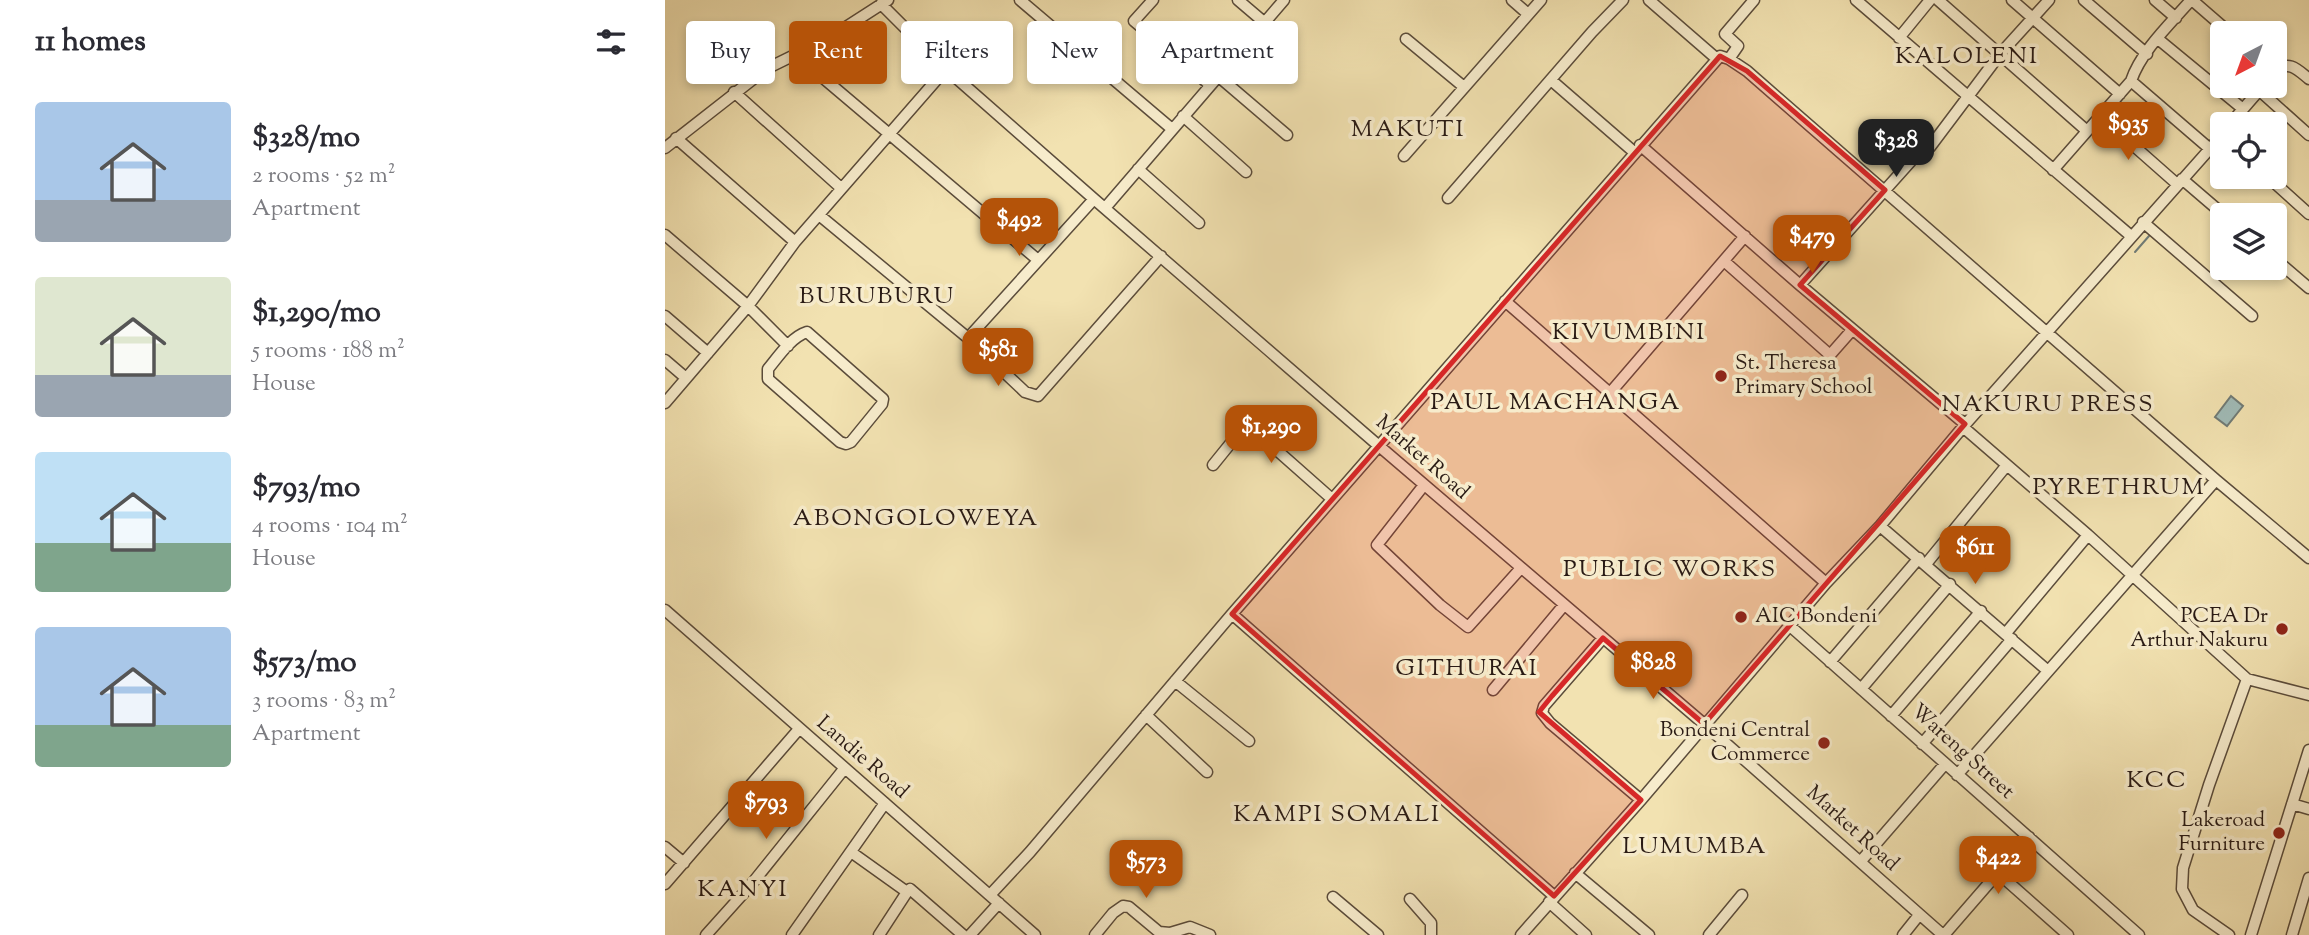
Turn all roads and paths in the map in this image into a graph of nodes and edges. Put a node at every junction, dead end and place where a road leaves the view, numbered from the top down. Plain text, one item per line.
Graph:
1 (1020, 0) edge
2 (1153, 0) edge
3 (1238, 0) edge
4 (1284, 0) edge
5 (1512, 0) edge
6 (1541, 0) edge
7 (1623, 0) edge
8 (1649, 0) edge
9 (1754, 0) edge
10 (1856, 0) edge
11 (1930, 0) edge
12 (1938, 0) edge
13 (2012, 0) edge
14 (2049, 0) edge
15 (2084, 0) edge
16 (2155, 0) edge
17 (2191, 0) edge
18 (884, 2) edge
19 (1528, 14) junction
20 (2176, 18) junction
21 (2033, 19) junction
22 (857, 21) edge
23 (902, 21) edge
24 (1263, 21) edge
25 (1267, 21) edge
26 (2216, 21) edge
27 (1136, 22) edge
28 (1899, 38) junction
29 (1406, 39) dead end
30 (2158, 39) junction
31 (1729, 54) junction
32 (2000, 54) junction
33 (2147, 54) junction
34 (789, 58) edge
35 (2287, 65) edge
36 (2309, 79) edge
37 (1551, 80) junction
38 (2131, 81) junction
39 (831, 84) edge
40 (933, 84) edge
41 (963, 84) edge
42 (1211, 84) edge
43 (1219, 84) edge
44 (1464, 87) junction
45 (734, 92) junction
46 (2120, 94) junction
47 (1969, 95) junction
48 (2253, 98) edge
49 (2272, 98) edge
50 (2243, 109) junction
51 (2241, 112) edge
52 (1183, 116) junction
53 (2099, 116) junction
54 (1172, 129) junction
55 (2087, 131) junction
56 (890, 133) junction
57 (1287, 135) dead end
58 (2309, 135) edge
59 (676, 138) junction
60 (665, 148) edge
61 (1637, 148) junction
62 (2210, 149) joint
63 (1404, 156) dead end
64 (1138, 169) junction
65 (2053, 170) junction
66 (1246, 172) dead end
67 (2180, 182) junction
68 (1889, 187) junction
69 (841, 188) junction
70 (2281, 189) edge
71 (1448, 198) dead end
72 (1094, 199) junction
73 (2210, 204) edge
74 (1105, 208) junction
75 (2309, 214) edge
76 (819, 215) junction
77 (2143, 222) junction
78 (1199, 223) dead end
79 (665, 235) edge
80 (1745, 236) junction
81 (2130, 236) junction
82 (795, 242) junction
83 (1161, 257) junction
84 (1038, 260) junction
85 (1724, 261) junction
86 (2287, 268) edge
87 (1800, 285) junction
88 (2308, 285) edge
89 (1505, 301) junction
90 (748, 306) junction
91 (665, 316) edge
92 (2252, 316) dead end
93 (1851, 330) junction
94 (2047, 332) junction
95 (968, 338) junction
96 (787, 346) junction
97 (708, 353) junction
98 (665, 360) edge
99 (687, 378) junction
100 (1610, 393) junction
101 (665, 403) edge
102 (1964, 426) junction
103 (1379, 446) junction
104 (1213, 465) dead end
105 (2007, 465) junction
106 (2216, 480) junction
107 (1424, 485) junction
108 (1332, 499) junction
109 (1880, 526) junction
110 (2088, 536) junction
111 (2309, 558) edge
112 (1923, 561) junction
113 (1521, 568) junction
114 (2132, 575) junction
115 (1826, 583) junction
116 (1949, 584) junction
117 (1564, 605) junction
118 (665, 610) edge
119 (1981, 611) junction
120 (1232, 614) junction
121 (1790, 626) junction
122 (2009, 636) junction
123 (1603, 638) junction
124 (1830, 662) junction
125 (2048, 671) junction
126 (2247, 679) junction
127 (1175, 681) junction
128 (1861, 689) junction
129 (1493, 690) dead end
130 (2309, 695) edge
131 (1146, 715) junction
132 (1891, 716) junction
133 (1704, 724) junction
134 (799, 729) junction
135 (1249, 741) dead end
136 (1922, 744) junction
137 (2309, 750) edge
138 (1945, 764) junction
139 (844, 769) junction
140 (1207, 772) dead end
141 (1957, 775) junction
142 (1641, 800) junction
143 (885, 803) junction
144 (2292, 804) junction
145 (2309, 809) edge
146 (2029, 837) junction
147 (665, 847) edge
148 (851, 852) junction
149 (1861, 862) junction
150 (684, 863) junction
151 (1575, 873) junction
152 (1998, 873) junction
153 (2309, 878) edge
154 (665, 884) edge
155 (907, 892) junction
156 (1742, 895) dead end
157 (1333, 897) dead end
158 (994, 899) junction
159 (1410, 899) dead end
160 (1552, 899) junction
161 (1919, 915) junction
162 (706, 935) edge
163 (792, 935) edge
164 (879, 935) edge
165 (964, 935) edge
166 (970, 935) edge
167 (1035, 935) edge
168 (1095, 935) edge
169 (1210, 935) edge
170 (1378, 935) edge
171 (1431, 935) edge
172 (1521, 935) edge
173 (1586, 935) edge
174 (1649, 935) edge
175 (1709, 935) edge
176 (1903, 935) edge
177 (1943, 935) edge
178 (2069, 935) edge
179 (2139, 935) edge
180 (2229, 935) edge
181 (2252, 935) edge
182 (2292, 935) edge

1 - 54 street
2 - 27 street
3 - 24 street
4 - 25 street
5 - 19 street
6 - 19 street
7 - 37 street
8 - 31 street
9 - 31 street
10 - 28 street
11 - 28 street
12 - 32 street
13 - 21 street
14 - 21 street
15 - 33 street
16 - 20 street
17 - 20 street
17 - 26 street
18 - 22 street
18 - 23 street, Market Road
19 - 44 street
20 - 30 street
21 - 32 street
21 - 46 street
28 - 47 street
29 - 44 street
30 - 33 street
30 - 50 street
31 - 61 street
31 - 68 street
32 - 47 street
32 - 55 street
33 - 38 street
34 - 45 street
35 - 36 street
37 - 61 street
37 - 71 street
38 - 46 street
38 - 62 street
39 - 56 street
40 - 56 street
41 - 72 street, Market Road
42 - 52 street
43 - 57 street
44 - 63 street
45 - 59 street
45 - 69 street
46 - 53 street
47 - 65 street
47 - 68 street
48 - 50 street
49 - 58 street
50 - 51 street
52 - 54 street
52 - 66 street
53 - 55 street
53 - 67 street
54 - 64 street
55 - 65 street
56 - 69 street
56 - 84 street
59 - 60 street
59 - 82 street
61 - 80 street
61 - 89 street
62 - 67 street
64 - 74 street
64 - 78 street
65 - 81 street
67 - 73 street
67 - 77 street
68 - 87 street
68 - 94 street
69 - 76 street
70 - 75 street
72 - 74 street, Market Road
72 - 84 street
74 - 83 street, Market Road
76 - 82 street
76 - 95 street
77 - 81 street
77 - 92 street
79 - 90 street
80 - 85 street
80 - 87 street
81 - 94 street
82 - 90 street
83 - 95 street
83 - 103 street, Market Road
84 - 95 street
85 - 93 street
85 - 100 street
86 - 88 street
87 - 93 street
89 - 100 street
89 - 103 street
90 - 96 street
90 - 97 street
91 - 97 street
93 - 102 street
94 - 102 street
94 - 106 street
96 - 96 street
97 - 99 street
98 - 99 street
99 - 101 street
100 - 115 street
102 - 105 street
102 - 109 street
103 - 107 street, Market Road
103 - 108 street
104 - 108 street
105 - 110 street
105 - 112 street
106 - 111 street
106 - 114 street
107 - 113 street, Market Road
107 - 113 street
108 - 120 street
109 - 112 street
109 - 115 street
110 - 114 street
110 - 122 street
112 - 116 street
112 - 124 street
113 - 117 street, Market Road
114 - 125 street
114 - 126 street
115 - 121 street
116 - 119 street
116 - 128 street
117 - 123 street, Market Road
117 - 129 street
118 - 134 street, Landie Road
119 - 122 street
119 - 132 street
120 - 127 street
120 - 160 street
121 - 124 street, Wareng Street
121 - 133 street
122 - 125 street
122 - 136 street
123 - 133 street, Market Road
123 - 142 street
124 - 128 street, Wareng Street
125 - 141 street
126 - 130 street
126 - 180 street
127 - 131 street
127 - 135 street
128 - 132 street, Wareng Street
131 - 140 street
131 - 158 street
132 - 136 street, Wareng Street
133 - 142 street
133 - 149 street, Market Road
134 - 139 street, Landie Road
134 - 150 street
136 - 138 street, Wareng Street
137 - 144 street
138 - 141 street, Wareng Street
138 - 149 street
139 - 143 street, Landie Road
139 - 162 street
141 - 146 street, Wareng Street
142 - 151 street
143 - 148 street
143 - 158 street, Landie Road
144 - 145 street
144 - 181 street
146 - 152 street
146 - 179 street, Wareng Street
147 - 150 street
148 - 155 street
148 - 163 street
149 - 161 street, Market Road
150 - 154 street
151 - 160 street
151 - 174 street
152 - 177 street
152 - 178 street
153 - 182 street
155 - 164 street
155 - 165 street
156 - 175 street
157 - 170 street
158 - 166 street
158 - 167 street, Landie Road
159 - 171 street
160 - 172 street
160 - 173 street
161 - 176 street
161 - 177 street, Market Road
168 - 169 street

